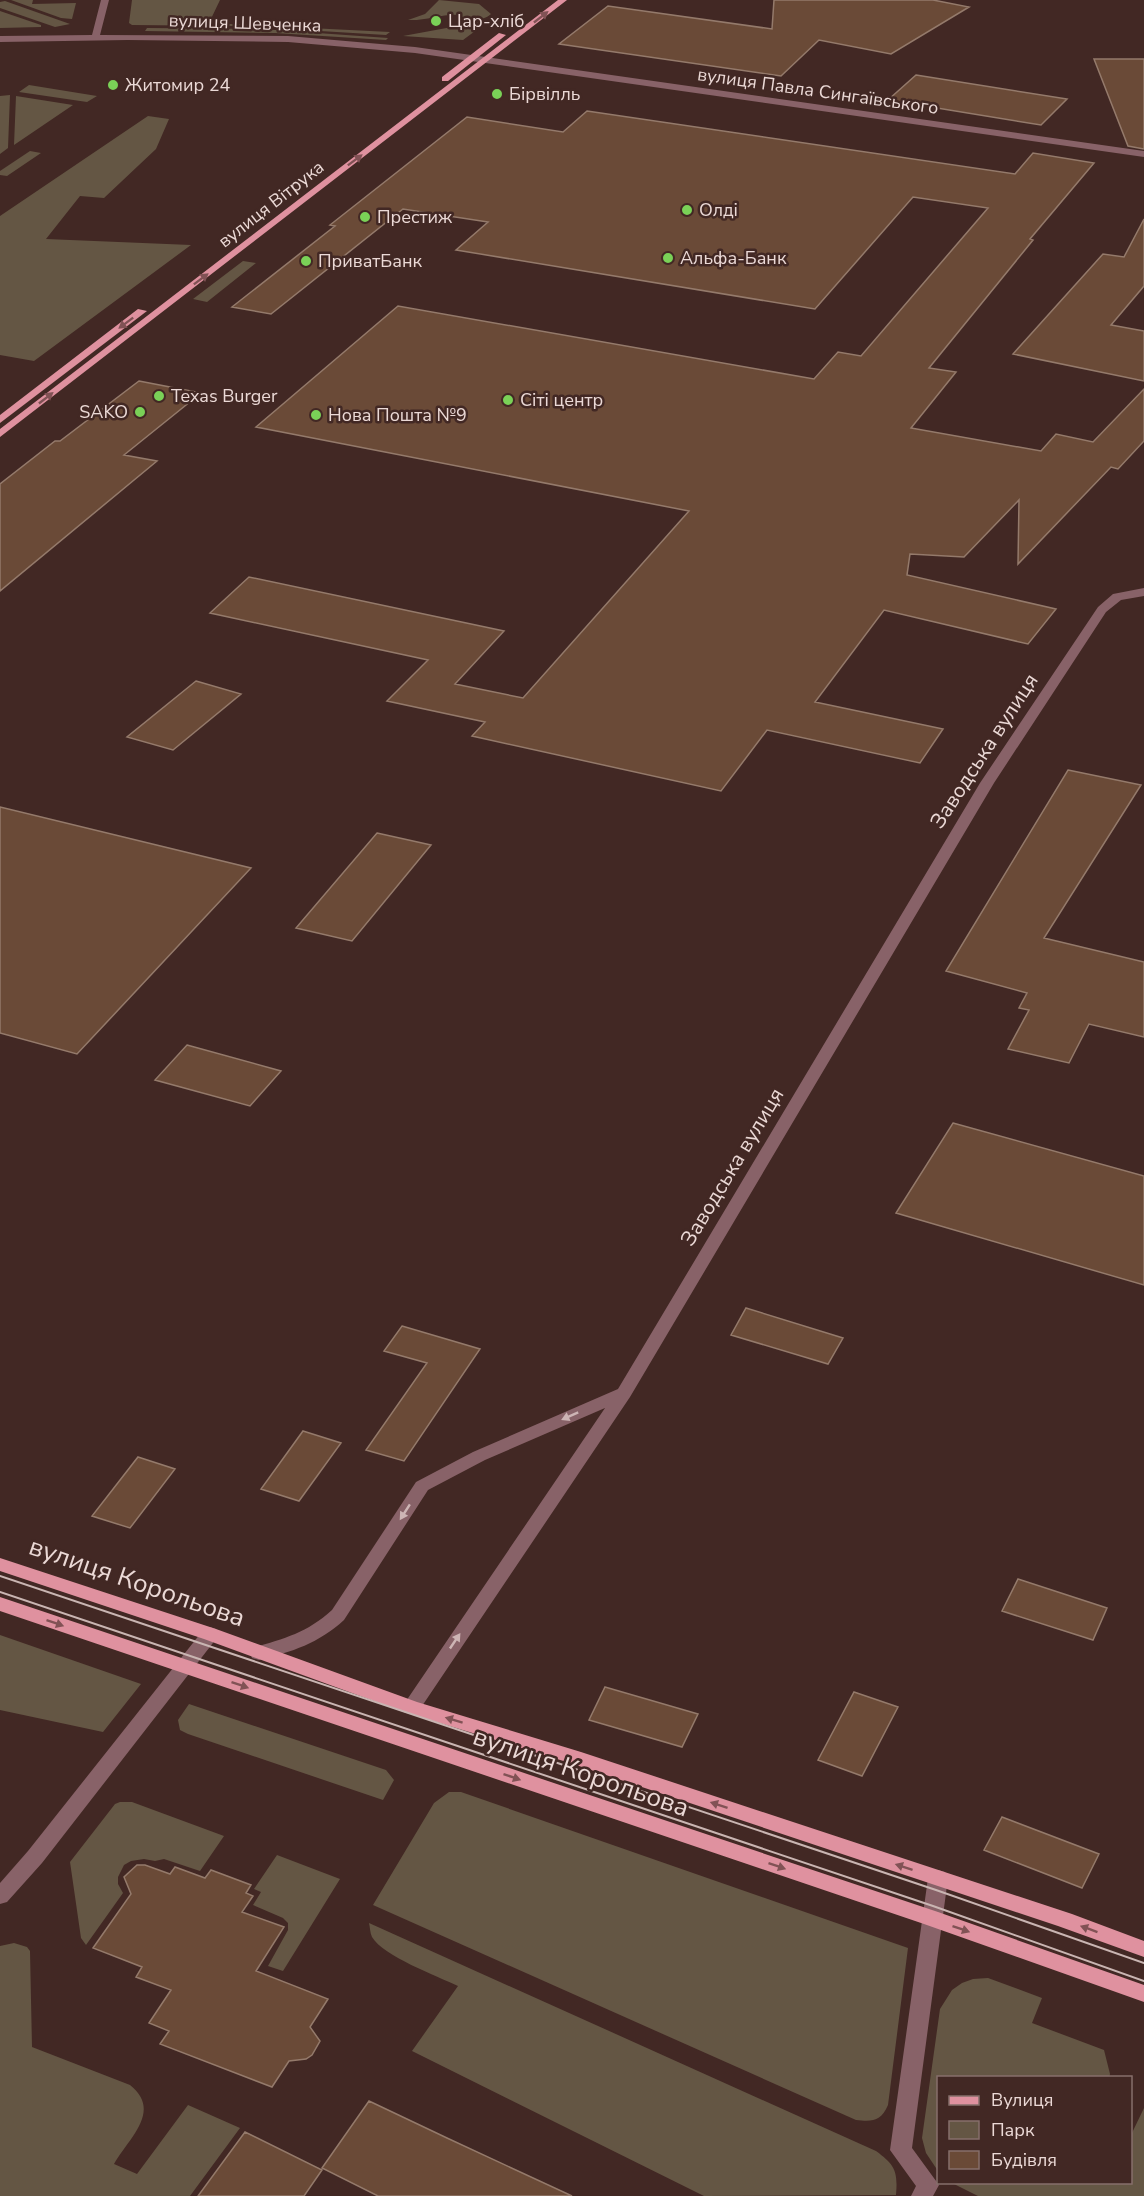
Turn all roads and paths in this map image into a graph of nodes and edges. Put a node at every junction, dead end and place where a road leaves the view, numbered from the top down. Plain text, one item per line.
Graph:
1 (105, 0) edge
2 (547, 0) edge
3 (563, 0) edge
4 (95, 38) junction
5 (0, 39) edge
6 (473, 58) junction
7 (487, 60) junction
8 (1144, 154) edge
9 (0, 420) edge
10 (0, 434) edge
11 (1144, 592) edge
12 (624, 1393) junction
13 (0, 1564) edge
14 (0, 1604) edge
15 (210, 1634) junction
16 (258, 1653) junction
17 (186, 1667) junction
18 (411, 1707) junction
19 (938, 1878) junction
20 (0, 1896) edge
21 (931, 1918) junction
22 (1144, 1949) edge
23 (1144, 1994) edge
24 (922, 2196) edge

1 - 4 street
2 - 6 main road, вулиця Вітрука
7 -> 3 main road, вулиця Вітрука
4 - 5 street, вулиця Шевченка
4 - 6 street, вулиця Шевченка
6 - 7 street, вулиця Шевченка
6 -> 9 main road, вулиця Вітрука
7 - 8 street, вулиця Павла Сингаївського
10 -> 7 main road, вулиця Вітрука
11 - 12 street, Заводська вулиця
12 -> 16 street
18 -> 12 street, Заводська вулиця
13 - 15 main road, вулиця Корольова
14 -> 17 main road, вулиця Корольова
15 - 16 main road, вулиця Корольова
15 - 17 street
16 - 18 main road, вулиця Корольова
17 - 20 street
17 -> 21 main road, вулиця Корольова
19 -> 18 main road, вулиця Корольова
19 - 21 street
22 -> 19 main road, вулиця Корольова
21 -> 23 main road, вулиця Корольова
21 - 24 street

